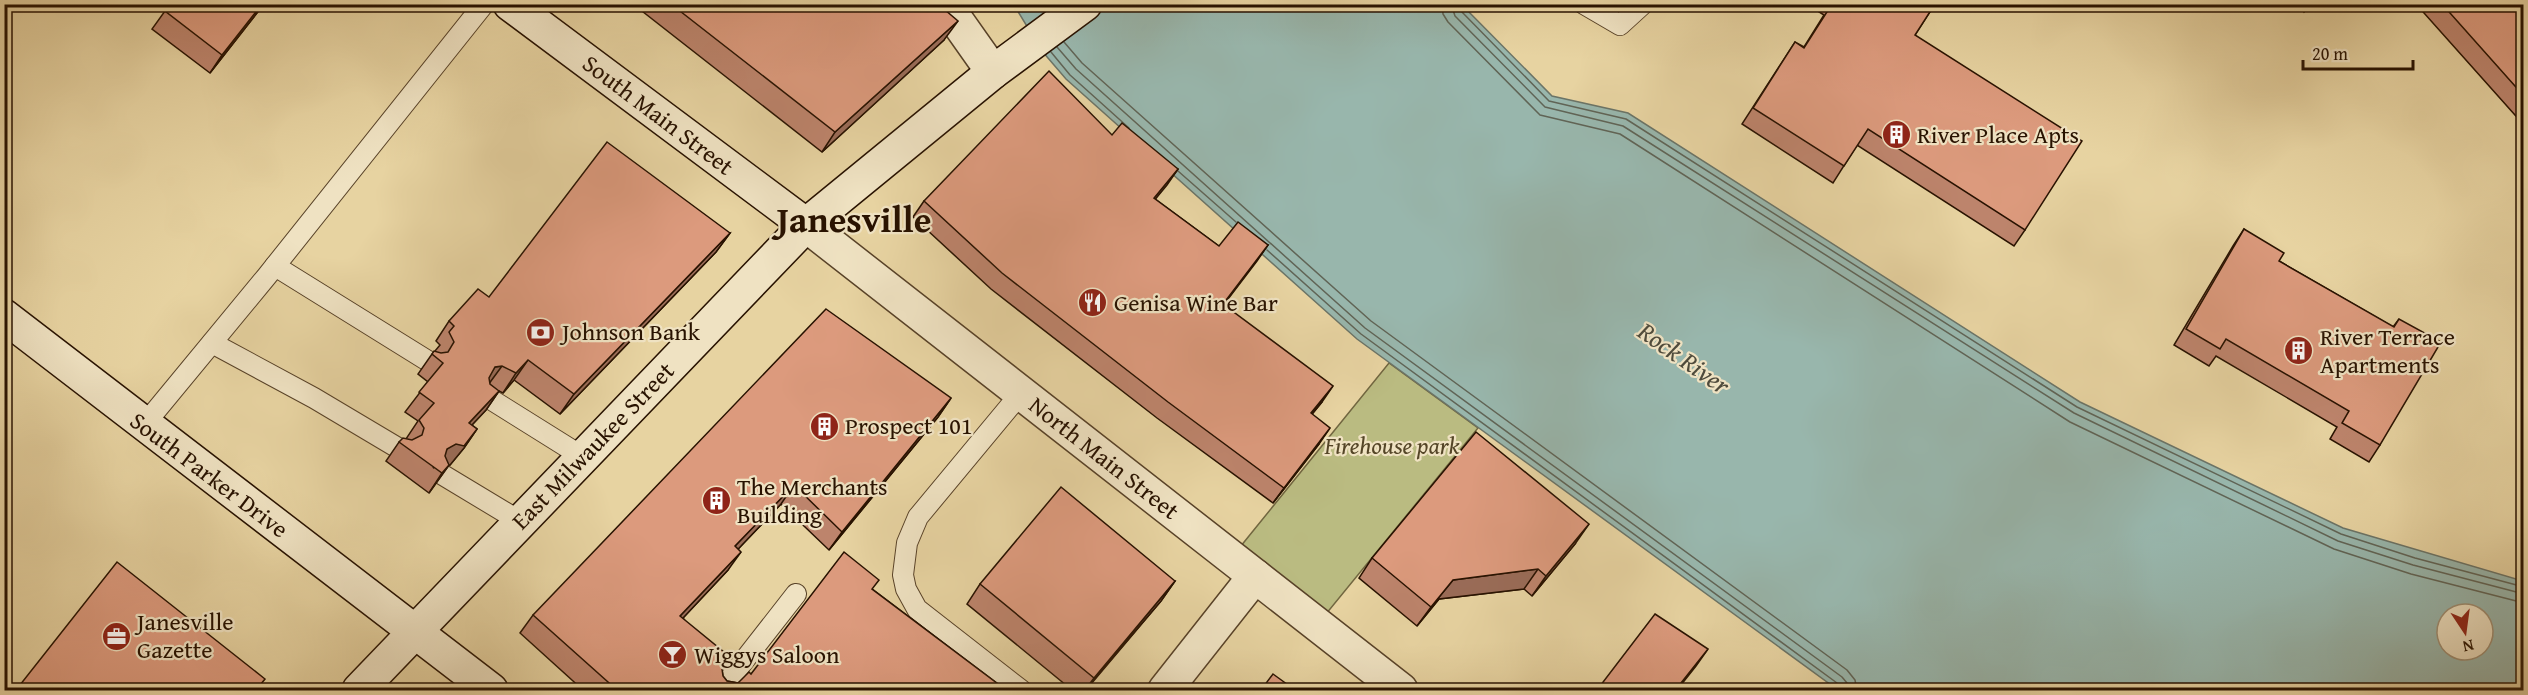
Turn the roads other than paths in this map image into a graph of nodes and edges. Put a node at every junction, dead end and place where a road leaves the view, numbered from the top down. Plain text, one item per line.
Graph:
1 (484, 4) edge
2 (510, 4) edge
3 (945, 4) edge
4 (1085, 4) edge
5 (1584, 4) edge
6 (1643, 4) edge
7 (993, 72) junction
8 (806, 225) junction
9 (275, 267) junction
10 (4, 316) edge
11 (212, 343) junction
12 (428, 361) dead end
13 (1021, 393) junction
14 (488, 397) edge
15 (144, 425) junction
16 (398, 448) dead end
17 (583, 457) junction
18 (443, 475) edge
19 (521, 522) junction
20 (1255, 576) junction
21 (796, 594) dead end
22 (415, 632) junction
23 (358, 690) edge
24 (491, 690) edge
25 (721, 690) edge
26 (1021, 690) edge
27 (1165, 690) edge
28 (1401, 690) edge

1 - 9 lane
2 - 8 main road, South Main Street
3 - 7 main road
4 - 7 main road, East Milwaukee Street
5 - 6 lane
7 - 8 main road, East Milwaukee Street
8 - 13 main road, North Main Street
8 - 17 main road, East Milwaukee Street
9 - 11 lane
9 - 12 lane
10 - 15 main road, South Parker Drive
11 - 15 lane
11 - 16 lane
13 - 20 main road, North Main Street
13 - 26 lane
14 - 17 lane
15 - 22 main road, South Parker Drive
17 - 19 main road, East Milwaukee Street
18 - 19 lane
19 - 22 main road, East Milwaukee Street
20 - 27 main road
20 - 28 main road, North Main Street
21 - 25 lane
22 - 23 main road, East Milwaukee Street
22 - 24 main road, South Parker Drive

